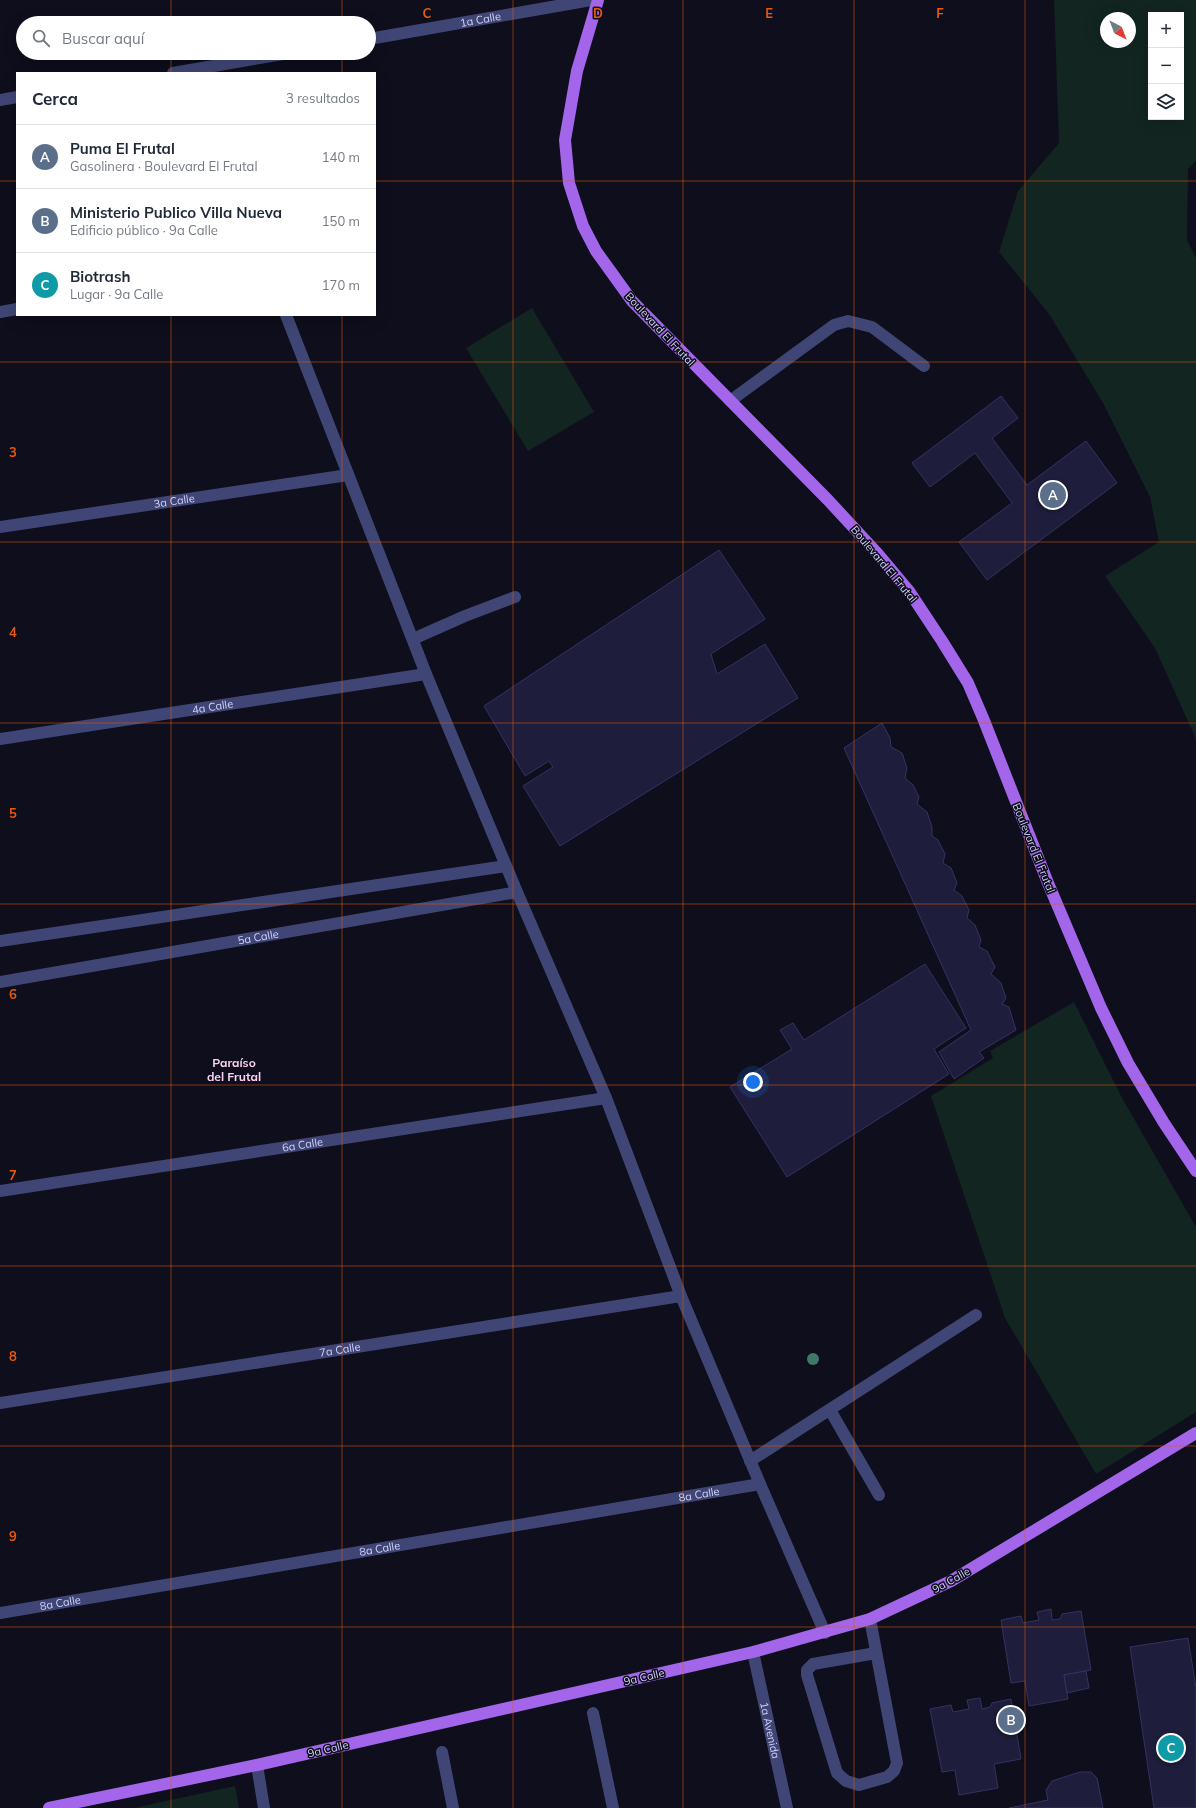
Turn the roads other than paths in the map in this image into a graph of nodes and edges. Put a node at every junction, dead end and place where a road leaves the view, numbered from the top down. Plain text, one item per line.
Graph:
1 (591, 0) edge
2 (598, 0) edge
3 (376, 38) edge
4 (248, 60) edge
5 (179, 72) edge
6 (16, 97) edge
7 (0, 100) edge
8 (16, 309) edge
9 (0, 312) edge
10 (286, 316) edge
11 (924, 366) dead end
12 (730, 401) junction
13 (348, 475) junction
14 (0, 527) edge
15 (515, 597) dead end
16 (413, 640) junction
17 (426, 674) junction
18 (0, 739) edge
19 (506, 866) junction
20 (517, 892) junction
21 (0, 941) edge
22 (0, 982) edge
23 (606, 1098) junction
24 (1196, 1171) edge
25 (0, 1191) edge
26 (681, 1296) junction
27 (976, 1315) dead end
28 (0, 1403) edge
29 (830, 1410) junction
30 (1196, 1433) edge
31 (750, 1461) junction
32 (760, 1484) junction
33 (879, 1495) dead end
34 (0, 1613) edge
35 (870, 1619) junction
36 (825, 1633) junction
37 (753, 1652) junction
38 (876, 1653) junction
39 (593, 1713) dead end
40 (442, 1752) dead end
41 (258, 1765) junction
42 (49, 1808) edge
43 (264, 1808) edge
44 (453, 1808) edge
45 (614, 1808) edge
46 (787, 1808) edge

1 - 3 street, 1a Calle
2 - 12 main road, Boulevard El Frutal
4 - 5 street
6 - 7 street
8 - 9 street
10 - 13 street
11 - 12 street
12 - 24 main road, Boulevard El Frutal
13 - 14 street, 3a Calle
13 - 16 street
15 - 16 street
16 - 17 street
17 - 18 street, 4a Calle
17 - 19 street
19 - 20 street
19 - 21 street
20 - 22 street, 5a Calle
20 - 23 street
23 - 25 street, 6a Calle
23 - 26 street
26 - 28 street, 7a Calle
26 - 31 street
27 - 29 street
29 - 31 street
29 - 33 street
30 - 35 main road, 9a Calle
31 - 32 street
32 - 34 street, 8a Calle
32 - 36 street
35 - 36 main road, 9a Calle
35 - 38 street
36 - 37 main road, 9a Calle
37 - 41 main road, 9a Calle
37 - 46 street, 1a Avenida
38 - 38 street
39 - 45 street
40 - 44 street
41 - 42 main road, 9a Calle
41 - 43 street

